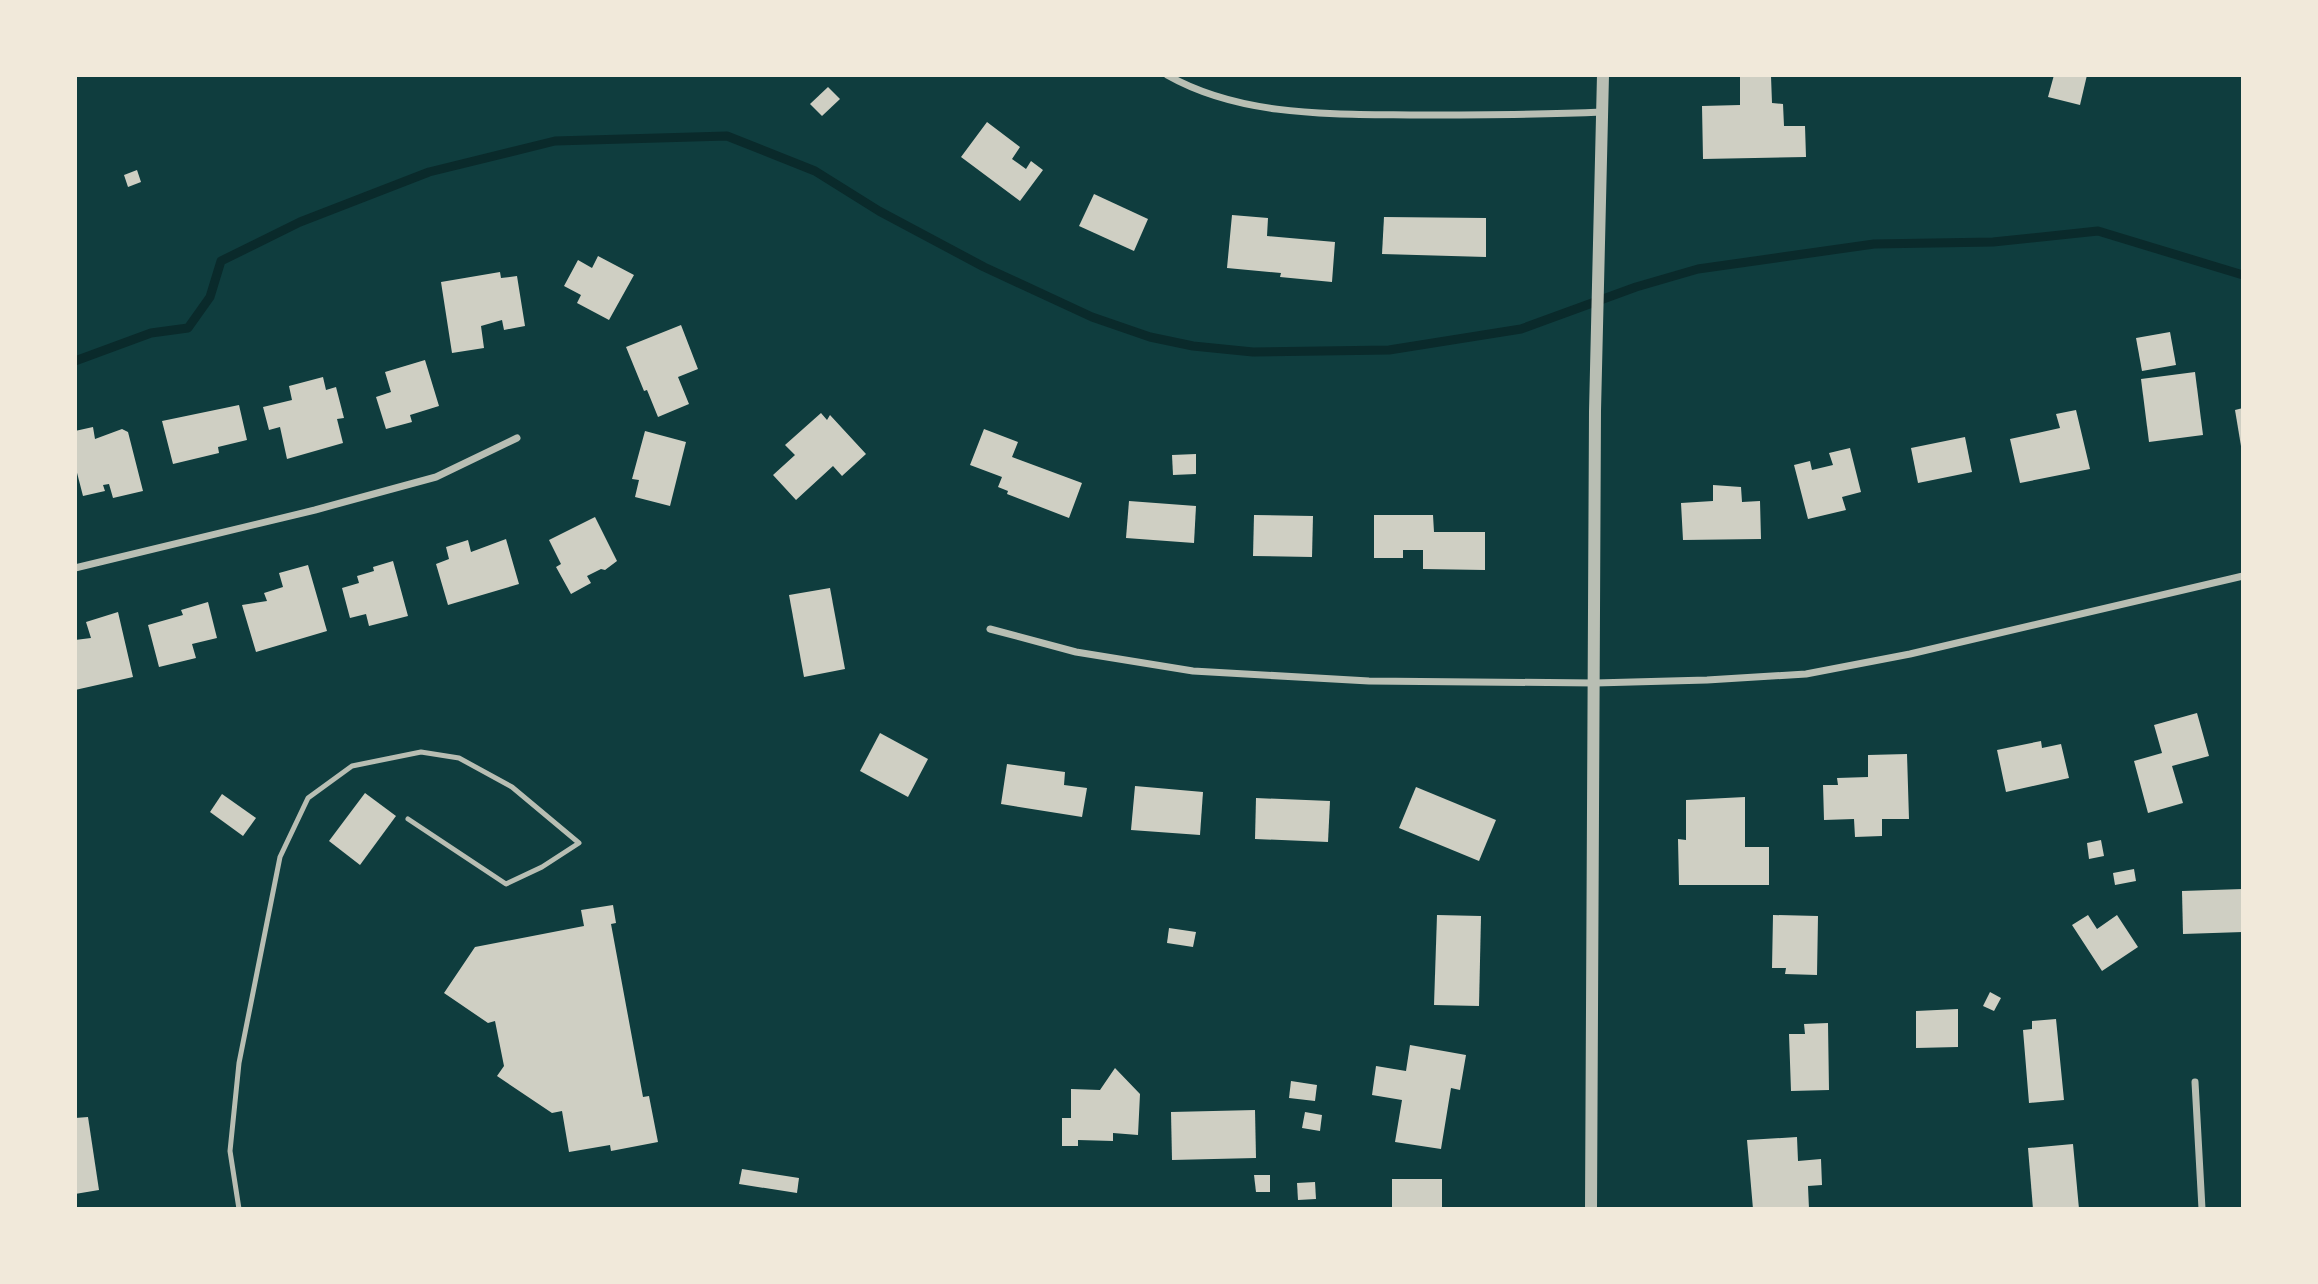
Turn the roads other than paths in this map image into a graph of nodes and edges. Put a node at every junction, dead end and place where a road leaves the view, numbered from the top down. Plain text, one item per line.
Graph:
1 (1167, 75) edge
2 (1603, 75) edge
3 (1602, 112) junction
4 (517, 438) dead end
5 (75, 568) edge
6 (2243, 576) edge
7 (990, 629) dead end
8 (1595, 683) junction
9 (408, 819) dead end
10 (2195, 1082) dead end
11 (239, 1209) edge
12 (1591, 1209) edge
13 (2202, 1209) edge

1 - 3 street
2 - 3 street
3 - 8 street
4 - 5 street
6 - 8 street
7 - 8 street
8 - 12 street
9 - 11 lane
10 - 13 street

